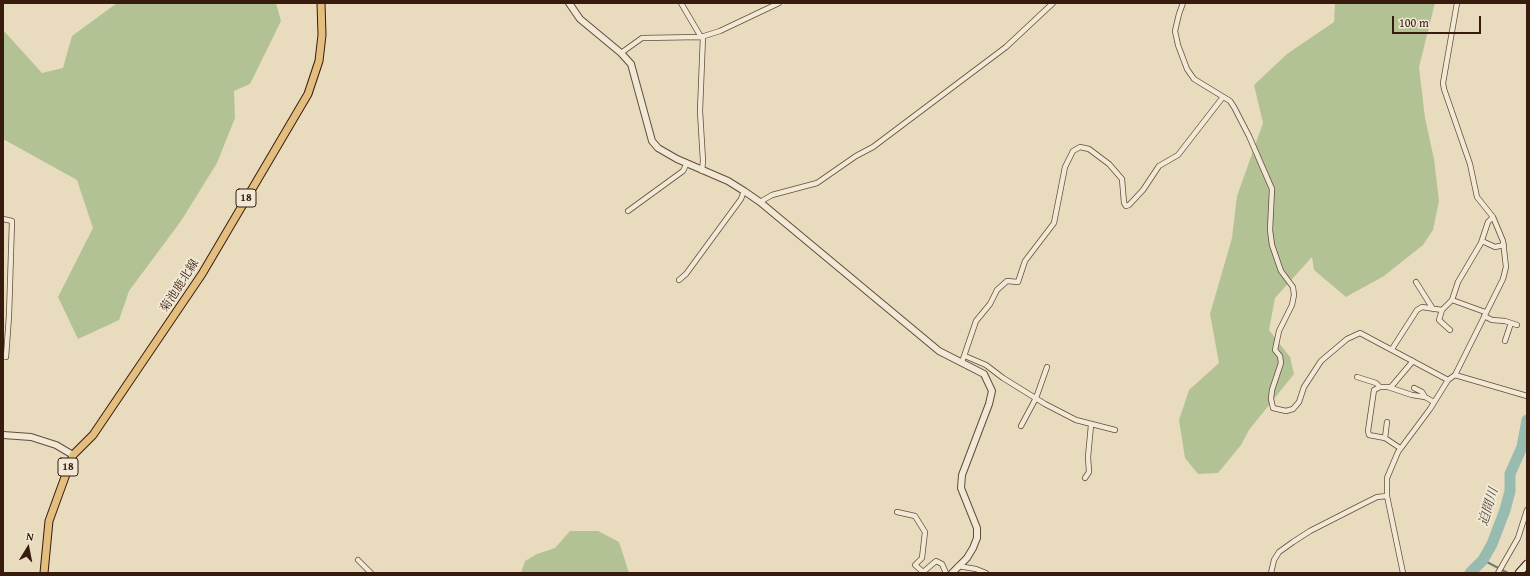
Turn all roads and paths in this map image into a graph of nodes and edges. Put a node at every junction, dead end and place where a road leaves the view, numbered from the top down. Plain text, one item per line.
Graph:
1 (321, 3) edge
2 (569, 3) edge
3 (681, 3) edge
4 (779, 3) edge
5 (1053, 3) edge
6 (1183, 3) edge
7 (1457, 3) edge
8 (702, 36) junction
9 (621, 53) junction
10 (1223, 97) junction
11 (687, 164) junction
12 (702, 171) junction
13 (744, 191) junction
14 (760, 202) junction
15 (628, 211) dead end
16 (1493, 217) junction
17 (3, 219) edge
18 (1482, 241) junction
19 (1504, 245) junction
20 (679, 280) dead end
21 (1416, 282) dead end
22 (1452, 300) junction
23 (1433, 309) junction
24 (1442, 310) junction
25 (1485, 314) junction
26 (1511, 323) junction
27 (1517, 325) dead end
28 (1450, 330) dead end
29 (1505, 341) dead end
30 (1392, 349) junction
31 (3, 356) edge
32 (963, 359) junction
33 (1413, 361) junction
34 (1046, 367) dead end
35 (1456, 375) junction
36 (1357, 377) dead end
37 (1448, 380) junction
38 (1380, 387) junction
39 (1388, 387) junction
40 (1414, 388) dead end
41 (1525, 395) edge
42 (1425, 397) junction
43 (1036, 398) junction
44 (1434, 402) junction
45 (1387, 422) dead end
46 (1091, 425) junction
47 (1020, 426) dead end
48 (1115, 430) dead end
49 (3, 435) edge
50 (1385, 438) junction
51 (1400, 448) junction
52 (73, 455) junction
53 (1085, 478) dead end
54 (1387, 496) junction
55 (1527, 510) edge
56 (897, 512) dead end
57 (358, 560) dead end
58 (1527, 564) edge
59 (958, 566) junction
60 (922, 572) edge
61 (44, 573) edge
62 (371, 573) edge
63 (946, 573) edge
64 (952, 573) edge
65 (986, 573) edge
66 (1271, 573) edge
67 (1403, 573) edge
68 (1498, 573) edge
69 (1519, 573) edge

1 - 52 main road, 菊池鹿北線 / 18
2 - 9 street
3 - 8 street
4 - 8 street
5 - 14 street
6 - 10 street
7 - 16 street
8 - 9 street
8 - 12 street
9 - 11 street
10 - 30 street
10 - 32 street
11 - 12 street
11 - 15 street
12 - 13 street
13 - 14 street
13 - 20 street
14 - 32 street
16 - 18 street
16 - 19 street
17 - 31 street
18 - 19 street
18 - 22 street
19 - 25 street
21 - 23 street
22 - 24 street
22 - 25 street
23 - 24 street
23 - 30 street
24 - 28 street
25 - 26 street
25 - 35 street
26 - 27 street
26 - 29 street
30 - 33 street
32 - 43 street
32 - 59 street
33 - 37 street
33 - 39 street
34 - 43 street
35 - 37 street
35 - 41 street
36 - 38 street
37 - 44 street
38 - 39 street
38 - 50 street
39 - 42 street
40 - 42 street
42 - 44 street
43 - 46 street
43 - 47 street
44 - 51 street
45 - 50 street
46 - 48 street
46 - 53 street
49 - 52 street
50 - 51 street
51 - 54 street
52 - 61 main road, 菊池鹿北線 / 18
54 - 66 street
54 - 67 street
55 - 68 street
56 - 60 street
57 - 62 street
58 - 69 main road
59 - 64 street
59 - 65 street
60 - 63 street

